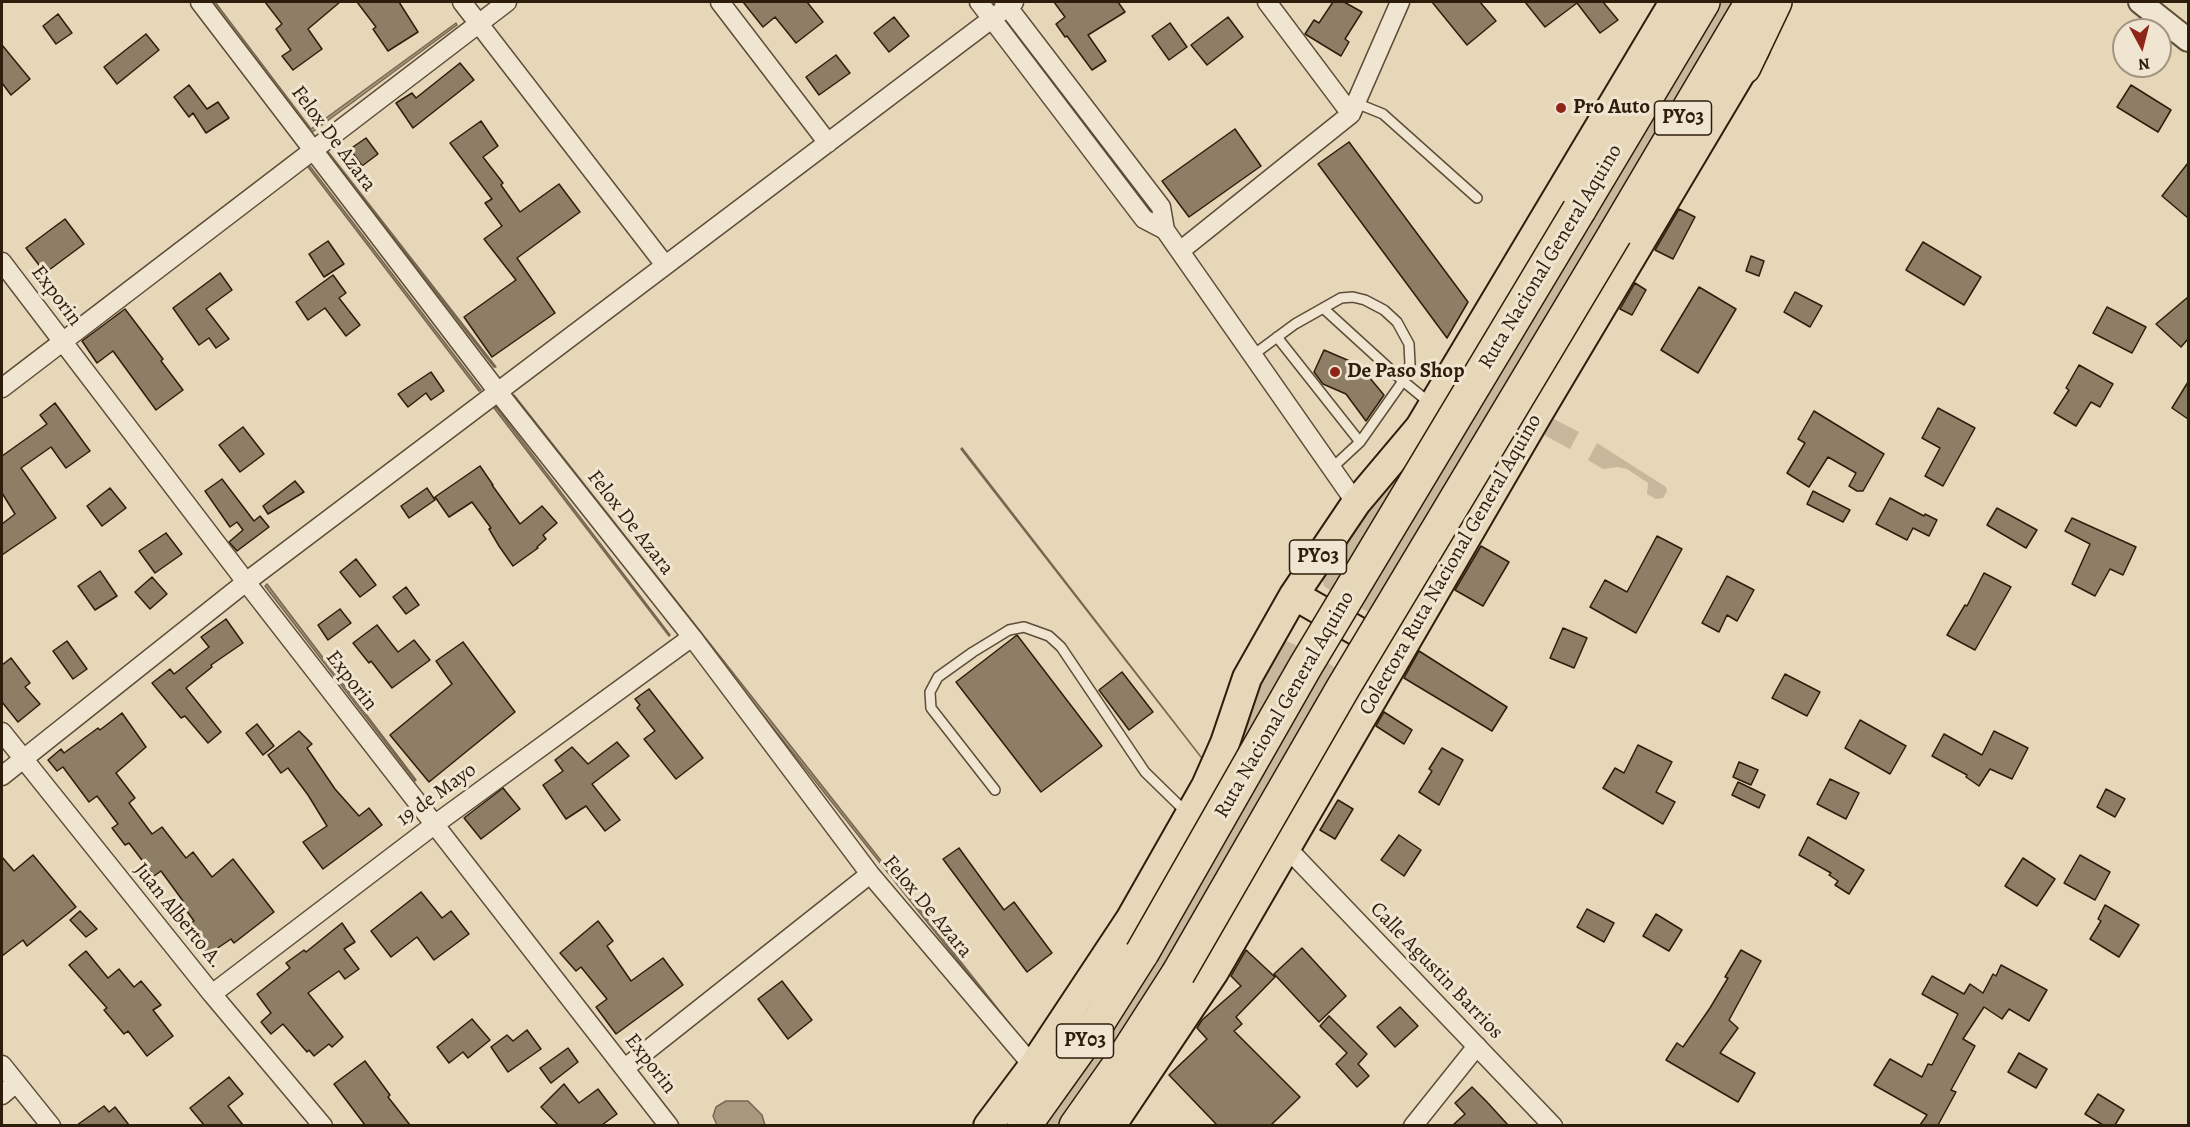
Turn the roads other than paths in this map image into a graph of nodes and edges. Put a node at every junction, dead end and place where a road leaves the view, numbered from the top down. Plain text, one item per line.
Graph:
1 (200, 2) edge
2 (462, 2) edge
3 (507, 2) edge
4 (720, 2) edge
5 (979, 2) edge
6 (1267, 2) edge
7 (1400, 2) edge
8 (1674, 2) edge
9 (1703, 2) edge
10 (1752, 2) edge
11 (1775, 2) edge
12 (1785, 2) edge
13 (2140, 2) edge
14 (1009, 3) edge
15 (992, 19) junction
16 (479, 23) junction
17 (2188, 40) edge
18 (1744, 67) junction
19 (1354, 109) junction
20 (828, 142) junction
21 (313, 150) junction
22 (1477, 198) dead end
23 (1165, 230) junction
24 (1180, 251) junction
25 (2, 262) edge
26 (665, 265) junction
27 (1323, 308) junction
28 (1277, 338) junction
29 (63, 342) junction
30 (1253, 355) junction
31 (1403, 381) junction
32 (2, 388) edge
33 (498, 392) junction
34 (1433, 405) junction
35 (1360, 442) junction
36 (1332, 468) junction
37 (1356, 503) junction
38 (246, 582) junction
39 (1294, 595) junction
40 (692, 637) junction
41 (1399, 655) junction
42 (2, 732) edge
43 (23, 759) junction
44 (2, 776) edge
45 (995, 790) dead end
46 (1189, 816) junction
47 (434, 825) junction
48 (1286, 847) junction
49 (870, 874) junction
50 (212, 993) junction
51 (1477, 1046) junction
52 (2, 1065) edge
53 (1033, 1066) junction
54 (625, 1068) junction
55 (16, 1083) junction
56 (2, 1095) edge
57 (51, 1125) edge
58 (323, 1125) edge
59 (669, 1125) edge
60 (988, 1125) edge
61 (1024, 1125) edge
62 (1076, 1125) edge
63 (1111, 1125) edge
64 (1413, 1125) edge
65 (1553, 1125) edge

1 - 21 street, Felox De Azara
2 - 16 street
3 - 16 street
4 - 20 street
5 - 15 street
6 - 19 street
7 - 19 street
8 - 34 main road, PY03
9 - 61 highway, Ruta Nacional General Aquino / PY03, bridge
10 - 62 highway, Ruta Nacional General Aquino / PY03, bridge
11 - 18 highway
12 - 18 main road, Colectora Ruta Nacional General Aquino / PY03
13 - 17 street
14 - 15 street
14 - 23 street
15 - 20 street
15 - 23 street
16 - 21 street
16 - 26 street
18 - 41 main road, Colectora Ruta Nacional General Aquino / PY03
19 - 22 lane
19 - 24 street
20 - 26 street
21 - 29 street
21 - 33 street, Felox De Azara
23 - 24 street
24 - 30 street
25 - 29 street, Exporin
26 - 33 street
27 - 28 lane
27 - 31 lane
27 - 31 lane
28 - 30 lane
28 - 35 lane
29 - 32 street
29 - 38 street, Exporin
30 - 36 street
31 - 34 lane
31 - 35 lane
33 - 38 street
33 - 40 street, Felox De Azara
34 - 37 main road, PY03
35 - 36 lane
36 - 37 street
37 - 39 main road, PY03
38 - 43 street
38 - 47 street, Exporin
39 - 41 main road
39 - 46 main road, PY03
40 - 47 street, 19 de Mayo
40 - 49 street, Felox De Azara
41 - 48 main road, Colectora Ruta Nacional General Aquino / PY03
42 - 43 street, Juan Alberto A.
43 - 44 street
43 - 50 street, Juan Alberto A.
45 - 46 lane
46 - 53 main road, PY03
47 - 50 street, 19 de Mayo
47 - 54 street, Exporin
48 - 51 street, Calle Agustin Barrios
48 - 63 main road, Colectora Ruta Nacional General Aquino / PY03
49 - 53 street, Felox De Azara
49 - 54 street
50 - 58 street, Juan Alberto A.
51 - 64 street
51 - 65 street, Calle Agustin Barrios
52 - 55 street
53 - 60 main road, PY03
54 - 59 street, Exporin
55 - 56 street
55 - 57 street

